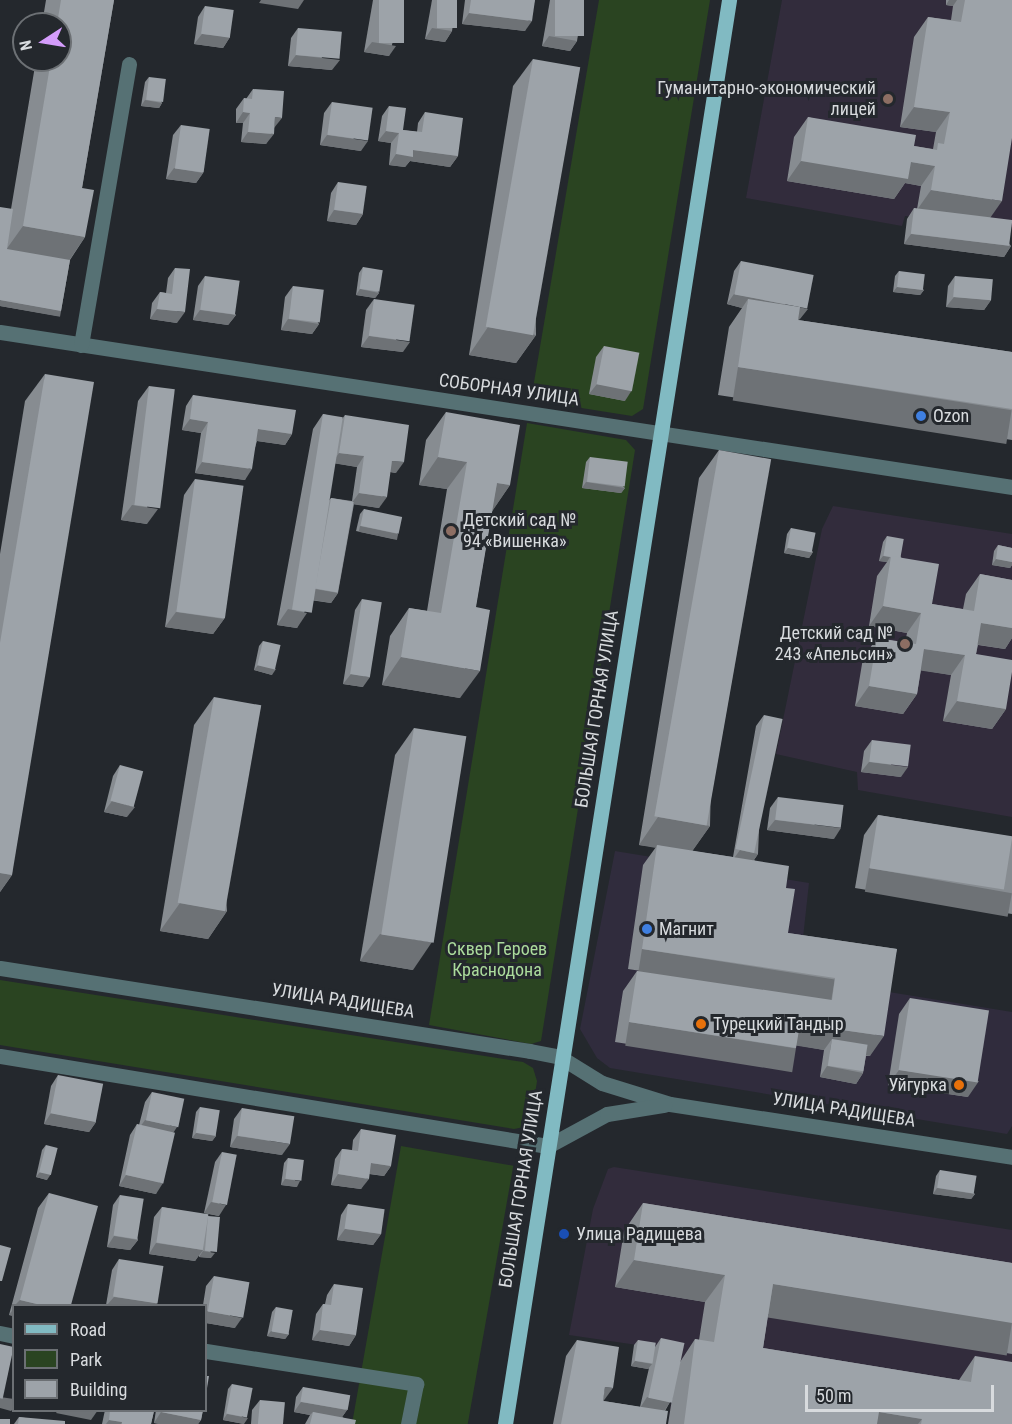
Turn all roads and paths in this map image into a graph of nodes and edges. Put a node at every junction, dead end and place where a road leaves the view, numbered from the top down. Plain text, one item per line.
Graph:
1 (729, 0) edge
2 (129, 63) dead end
3 (0, 332) edge
4 (81, 345) junction
5 (661, 432) junction
6 (1012, 487) edge
7 (0, 968) edge
8 (0, 1056) edge
9 (560, 1057) junction
10 (670, 1104) junction
11 (548, 1146) junction
12 (1012, 1157) edge
13 (207, 1351) edge
14 (408, 1424) edge
15 (505, 1424) edge

1 - 5 main road, БОЛЬШАЯ ГОРНАЯ УЛИЦА
2 - 4 street
3 - 4 street, СОБОРНАЯ УЛИЦА
4 - 5 street, СОБОРНАЯ УЛИЦА
5 - 6 street, СОБОРНАЯ УЛИЦА
5 - 9 main road, БОЛЬШАЯ ГОРНАЯ УЛИЦА
7 - 9 street, УЛИЦА РАДИЩЕВА
8 - 11 street
9 - 10 street, УЛИЦА РАДИЩЕВА
9 - 11 main road, БОЛЬШАЯ ГОРНАЯ УЛИЦА
10 - 11 street, УЛИЦА РАДИЩЕВА
10 - 12 street, УЛИЦА РАДИЩЕВА
11 - 15 main road, БОЛЬШАЯ ГОРНАЯ УЛИЦА
13 - 14 street

